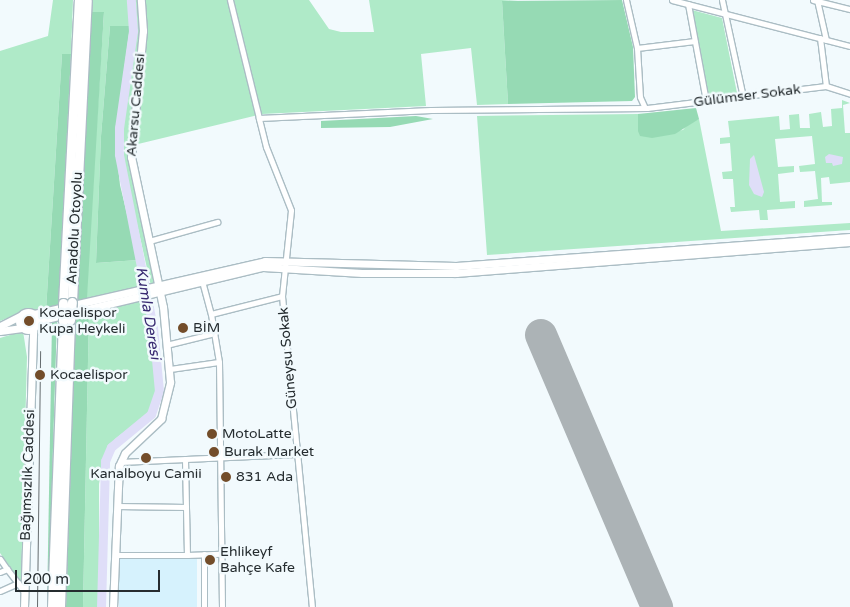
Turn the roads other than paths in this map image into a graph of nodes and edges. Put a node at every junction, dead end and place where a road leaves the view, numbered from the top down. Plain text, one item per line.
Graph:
1 (79, 0) edge
2 (87, 0) edge
3 (141, 0) edge
4 (230, 0) edge
5 (626, 0) edge
6 (672, 0) edge
7 (722, 0) edge
8 (816, 0) edge
9 (688, 4) junction
10 (850, 9) edge
11 (726, 14) junction
12 (823, 39) junction
13 (695, 42) junction
14 (850, 46) edge
15 (637, 48) junction
16 (826, 86) junction
17 (850, 94) edge
18 (743, 96) junction
19 (706, 102) junction
20 (644, 106) junction
21 (259, 118) junction
22 (217, 222) dead end
23 (850, 237) edge
24 (149, 241) junction
25 (850, 242) edge
26 (286, 264) junction
27 (202, 281) junction
28 (159, 288) junction
29 (282, 296) junction
30 (117, 299) junction
31 (67, 302) junction
32 (34, 314) junction
33 (211, 314) junction
34 (20, 316) junction
35 (67, 320) junction
36 (0, 326) edge
37 (29, 328) junction
38 (0, 331) edge
39 (215, 333) junction
40 (166, 345) junction
41 (219, 362) junction
42 (170, 369) junction
43 (295, 454) junction
44 (220, 458) junction
45 (185, 459) junction
46 (120, 462) junction
47 (117, 506) junction
48 (186, 507) junction
49 (204, 554) junction
50 (221, 554) junction
51 (116, 555) junction
52 (187, 555) junction
53 (0, 558) edge
54 (7, 569) junction
55 (0, 572) edge
56 (18, 583) junction
57 (0, 591) edge
58 (24, 593) junction
59 (24, 607) edge
60 (52, 607) edge
61 (60, 607) edge
62 (113, 607) edge
63 (204, 607) edge
64 (222, 607) edge
65 (312, 607) edge

1 - 31 highway, Anadolu Otoyolu
2 - 31 highway, Anadolu Otoyolu
3 - 24 main road, Akarsu Caddesi
4 - 21 street
5 - 15 street
6 - 9 street
7 - 11 street
8 - 10 street
8 - 12 street
9 - 11 street
9 - 13 street
11 - 12 street
11 - 18 street
12 - 14 street
12 - 16 street
13 - 15 street
13 - 19 street
15 - 20 street
16 - 17 street, Gülümser Sokak
16 - 18 street, Gülümser Sokak
18 - 19 street, Gülümser Sokak
19 - 20 street, Gülümser Sokak
20 - 21 street, Gülümser Sokak
21 - 26 street
22 - 24 street
23 - 26 main road
24 - 28 main road, Akarsu Caddesi
25 - 26 main road
26 - 27 main road
26 - 28 main road
26 - 29 street
27 - 28 main road
27 - 33 street
28 - 30 main road
28 - 40 main road, Akarsu Caddesi
29 - 33 street, Güneysu Sokak
29 - 43 street, Güneysu Sokak
30 - 32 main road
30 - 37 main road
31 - 35 highway, Anadolu Otoyolu, bridge
32 - 34 main road
32 - 37 main road
33 - 39 street
34 - 36 main road
34 - 37 main road
35 - 60 highway, Anadolu Otoyolu
35 - 61 highway, Anadolu Otoyolu
37 - 38 main road
37 - 58 main road, Bağımsızlık Caddesi
39 - 40 street
39 - 41 street
40 - 42 main road, Akarsu Caddesi
41 - 42 street
41 - 44 street
42 - 46 main road, Akarsu Caddesi
43 - 44 street
43 - 65 street, Güneysu Sokak
44 - 45 street
44 - 50 street
45 - 46 street
45 - 48 street
46 - 47 main road
47 - 48 street
47 - 51 main road
48 - 52 street
49 - 50 street
49 - 52 street
49 - 63 street
50 - 64 street
51 - 52 street
51 - 62 main road
53 - 54 street
54 - 55 street
54 - 56 street
56 - 57 street
56 - 58 street
58 - 59 main road, Bağımsızlık Caddesi

